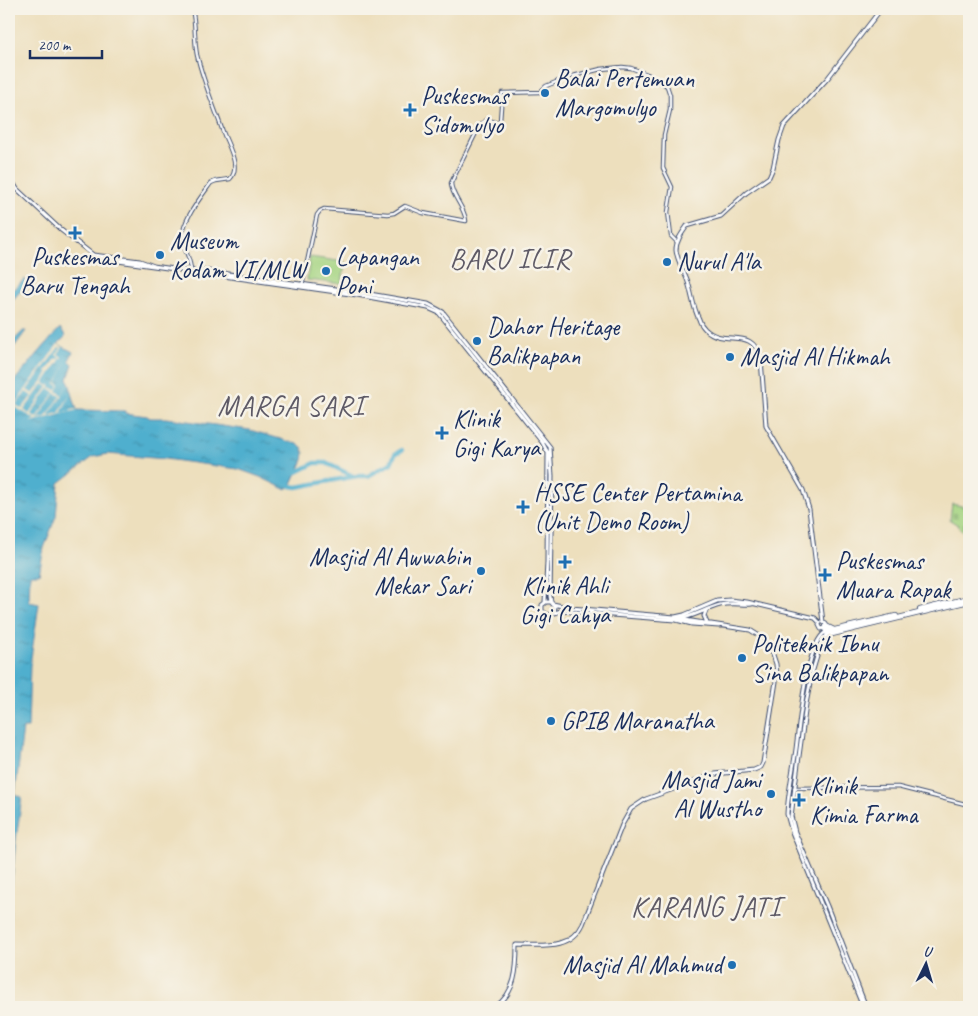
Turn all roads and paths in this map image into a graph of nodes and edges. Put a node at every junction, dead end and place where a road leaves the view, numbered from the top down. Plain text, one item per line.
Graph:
1 (192, 9) edge
2 (881, 9) edge
3 (9, 176) edge
4 (677, 242) junction
5 (92, 255) junction
6 (154, 266) junction
7 (189, 271) junction
8 (302, 286) junction
9 (507, 396) junction
10 (550, 476) junction
11 (969, 599) edge
12 (545, 602) junction
13 (552, 603) junction
14 (753, 604) junction
15 (706, 610) junction
16 (554, 612) junction
17 (640, 616) junction
18 (676, 618) junction
19 (681, 619) junction
20 (707, 623) junction
21 (821, 623) junction
22 (722, 626) junction
23 (826, 631) junction
24 (819, 638) junction
25 (794, 788) junction
26 (969, 805) edge
27 (495, 1007) edge
28 (865, 1007) edge

1 - 7 street
2 - 4 main road
3 - 5 main road
4 - 8 street
4 - 21 main road
5 - 6 main road
5 - 6 main road
6 - 7 main road
7 - 8 main road
8 - 9 main road
8 - 9 main road
9 - 10 main road
10 - 12 main road
10 - 13 main road
11 - 23 highway
11 - 23 highway
12 - 13 main road
12 - 16 main road
13 - 16 main road
13 - 17 main road
14 - 15 main road
14 - 18 main road
14 - 21 main road
15 - 19 main road
15 - 20 main road
16 - 17 main road
17 - 18 main road
18 - 19 main road
18 - 22 main road
19 - 20 main road
20 - 22 main road
21 - 23 main road
21 - 23 main road
21 - 24 main road
22 - 27 main road
23 - 24 main road
23 - 25 main road
24 - 28 main road
25 - 26 street
25 - 28 main road

